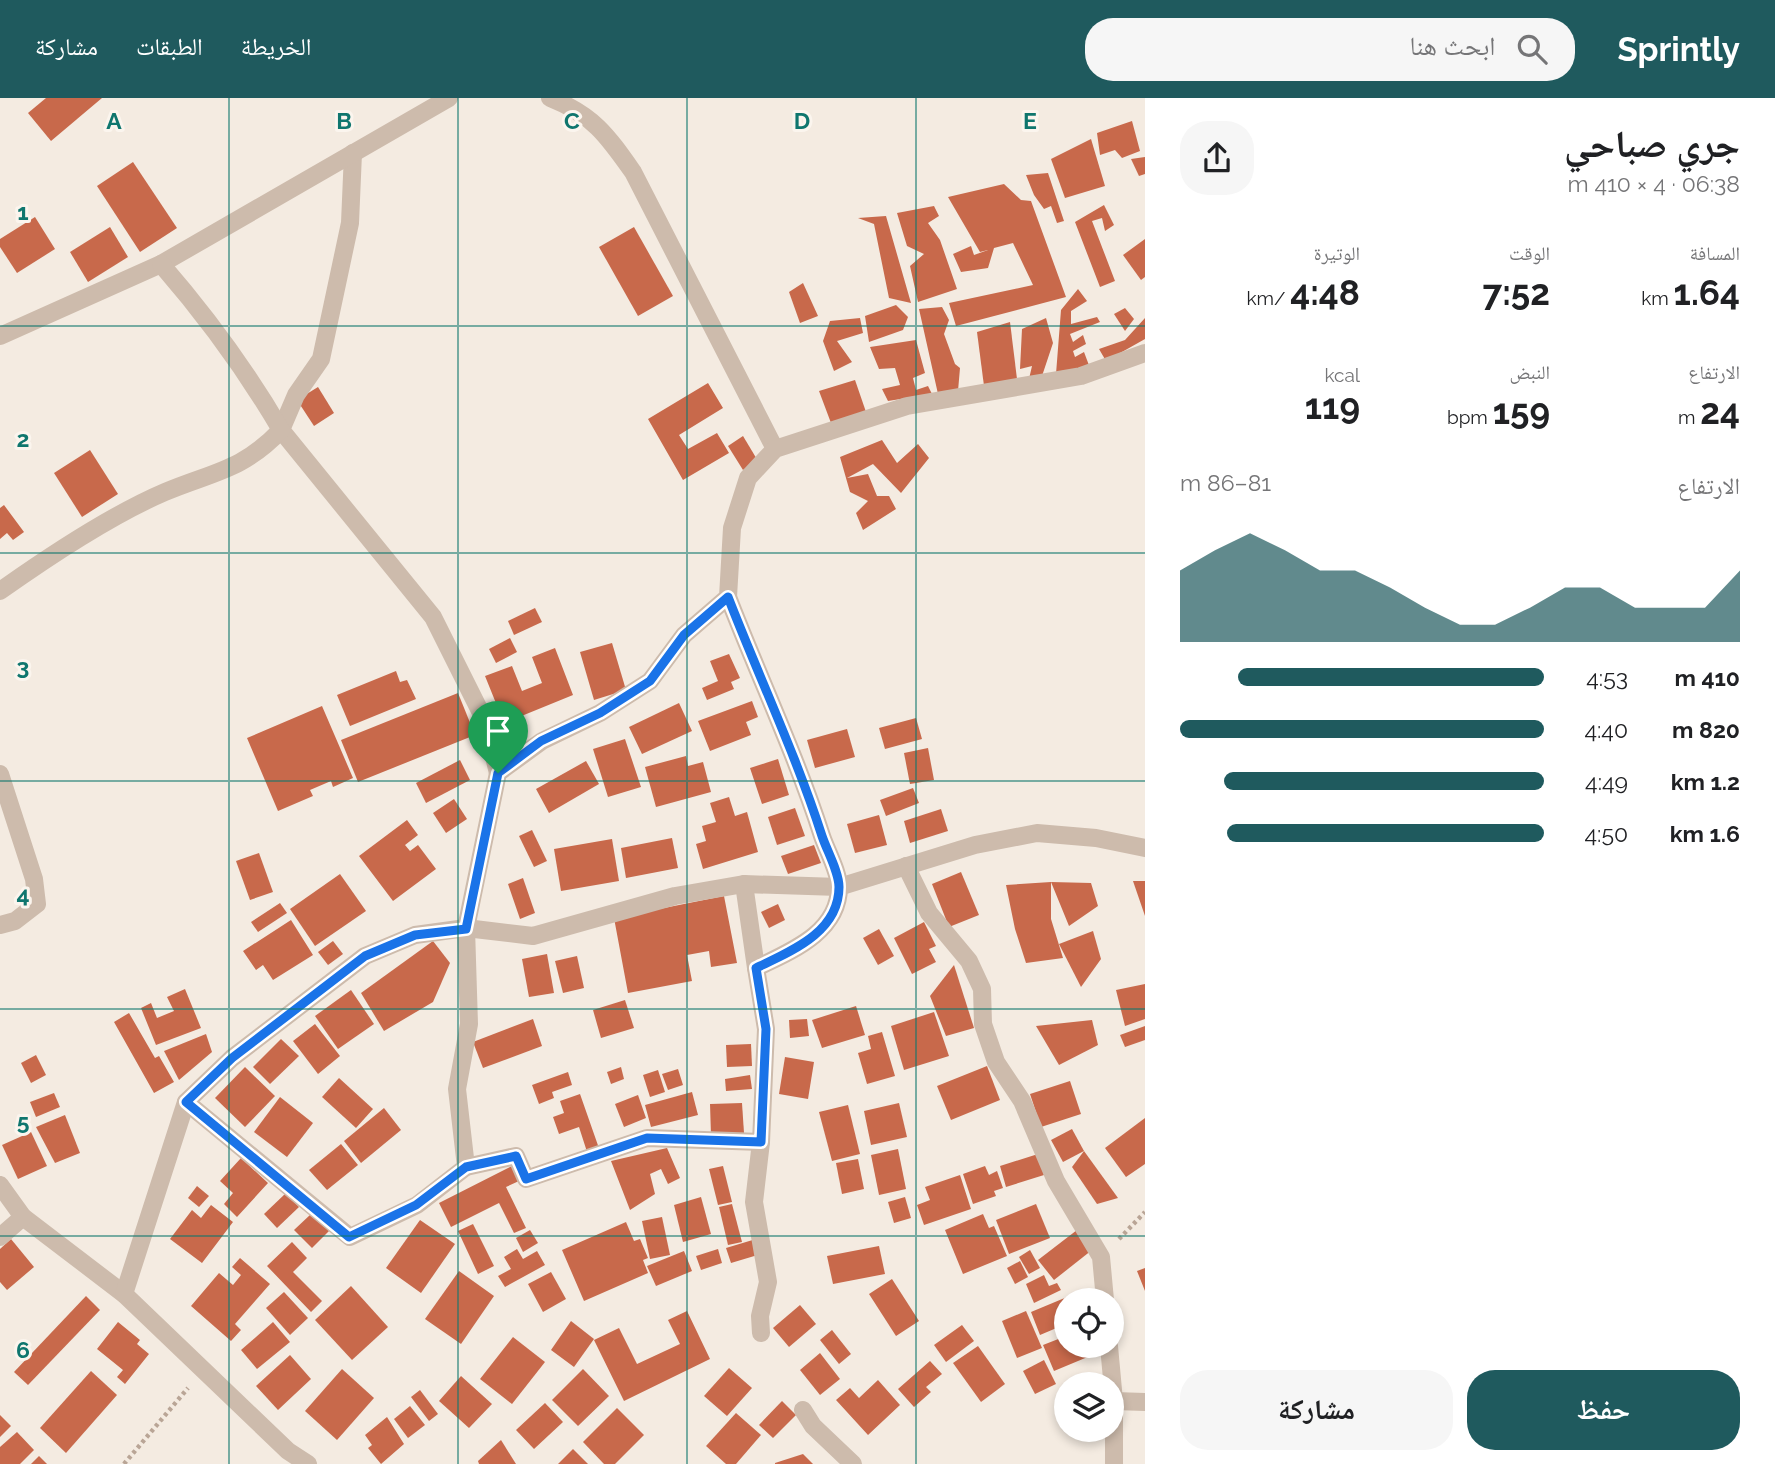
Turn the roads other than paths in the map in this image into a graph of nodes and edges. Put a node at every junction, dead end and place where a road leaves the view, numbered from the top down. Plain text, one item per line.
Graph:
1 (449, 98) edge
2 (550, 98) edge
3 (353, 153) junction
4 (161, 264) junction
5 (0, 336) edge
6 (1145, 353) edge
7 (281, 430) junction
8 (775, 449) junction
9 (0, 591) edge
10 (728, 597) junction
11 (498, 773) junction
12 (0, 774) edge
13 (1145, 848) edge
14 (906, 866) junction
15 (744, 884) junction
16 (839, 887) junction
17 (0, 925) edge
18 (466, 929) junction
19 (756, 968) junction
20 (186, 1102) junction
21 (761, 1142) junction
22 (466, 1167) junction
23 (0, 1185) edge
24 (23, 1217) junction
25 (0, 1237) edge
26 (1104, 1288) edge
27 (124, 1294) junction
28 (761, 1333) dead end
29 (1124, 1401) edge
30 (1145, 1402) edge
31 (803, 1410) dead end
32 (1114, 1442) edge
33 (308, 1464) edge
34 (853, 1464) edge
35 (1114, 1464) edge

1 - 3 street
2 - 8 street
3 - 4 street
3 - 7 street
4 - 5 street
4 - 7 street
6 - 8 street
7 - 9 street
7 - 11 street
8 - 10 street
10 - 11 street
10 - 16 street
11 - 18 street
12 - 17 street
13 - 14 street
14 - 16 street
14 - 26 street
15 - 16 street
15 - 18 street
15 - 19 street
16 - 19 street
18 - 20 street
18 - 22 street
19 - 21 street
20 - 22 street
20 - 27 street
21 - 22 street
21 - 28 street
23 - 24 street
24 - 25 street
24 - 27 street
27 - 33 street
29 - 30 street
31 - 34 street
32 - 35 street

